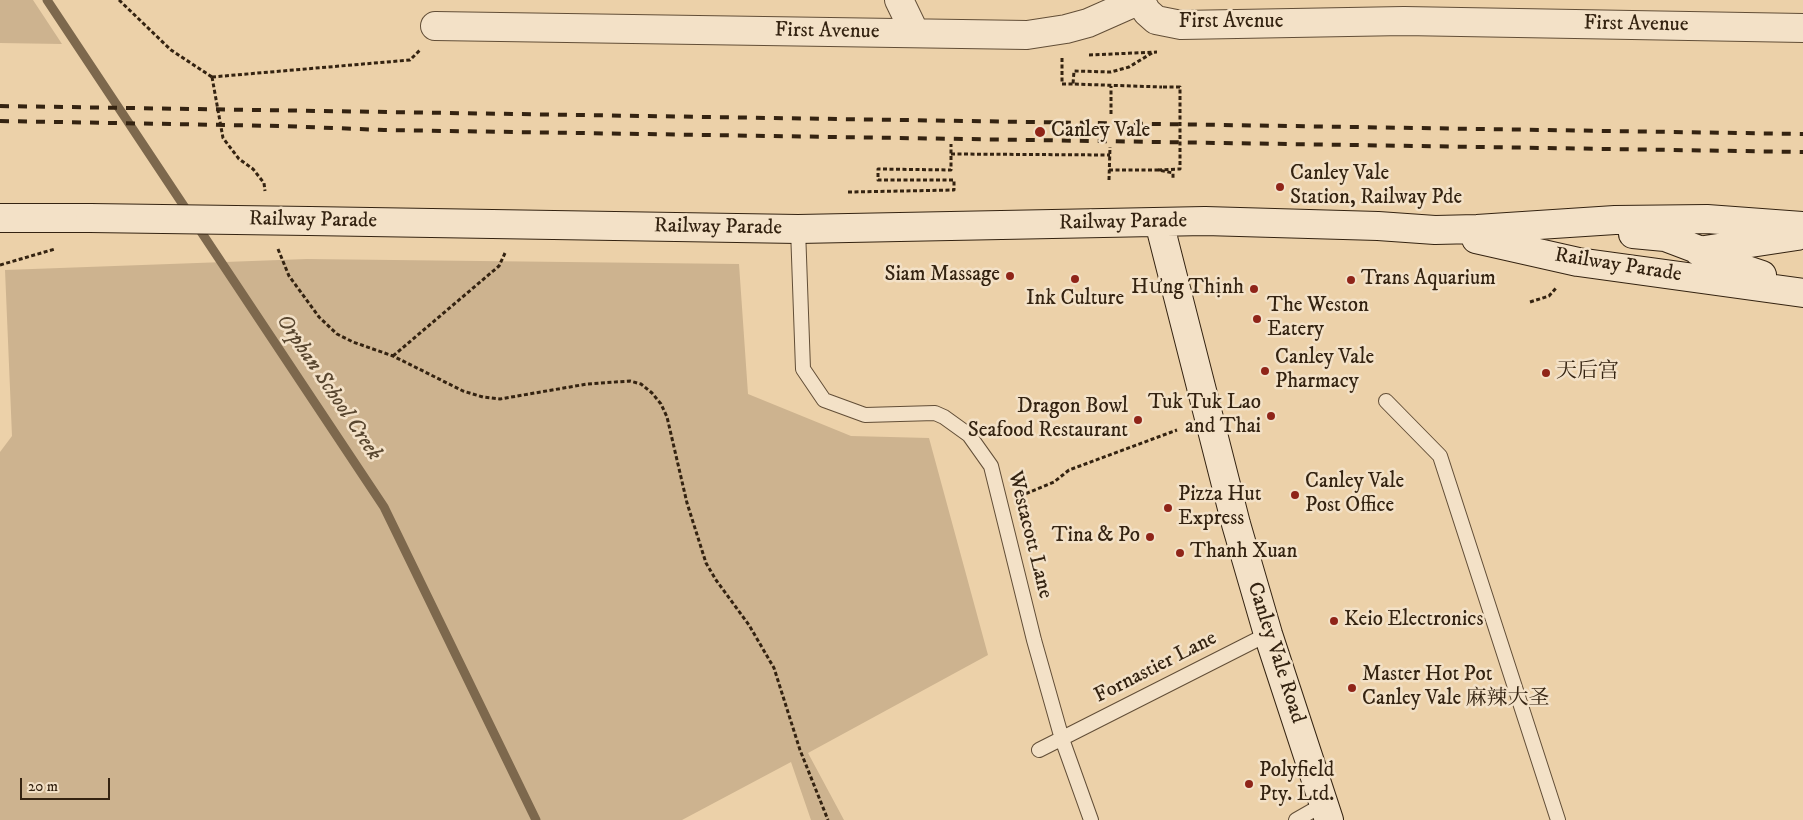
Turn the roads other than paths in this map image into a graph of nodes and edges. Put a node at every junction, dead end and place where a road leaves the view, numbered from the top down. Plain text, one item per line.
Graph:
1 (899, 0) edge
2 (1140, 0) edge
3 (1803, 28) edge
4 (915, 33) junction
5 (429, 37) road end
6 (0, 218) edge
7 (1159, 222) junction
8 (1803, 226) edge
9 (798, 229) junction
10 (1477, 229) junction
11 (1436, 230) junction
12 (1803, 235) edge
13 (1702, 251) junction
14 (1578, 262) junction
15 (1803, 287) edge
16 (1803, 293) edge
17 (1386, 401) dead end
18 (1268, 634) junction
19 (1062, 739) junction
20 (1039, 750) dead end
21 (1327, 812) edge
22 (1091, 820) edge
23 (1296, 820) edge
24 (1558, 820) edge

1 - 4 main road
2 - 3 main road, First Avenue
2 - 4 main road, First Avenue
4 - 5 main road, First Avenue
6 - 9 main road, Railway Parade, bridge
7 - 9 main road, Railway Parade
7 - 11 main road, Railway Parade
7 - 18 main road, Canley Vale Road
8 - 10 main road, Railway Parade
9 - 19 lane, Westacott Lane
10 - 11 main road, Railway Parade
10 - 13 main road
11 - 14 main road, Railway Parade
12 - 13 main road
13 - 14 main road
13 - 15 main road
14 - 16 main road, Railway Parade
17 - 24 lane
18 - 19 lane, Fornastier Lane
18 - 21 main road, Canley Vale Road
19 - 20 lane, Fornastier Lane
19 - 22 lane, Westacott Lane
21 - 23 lane

